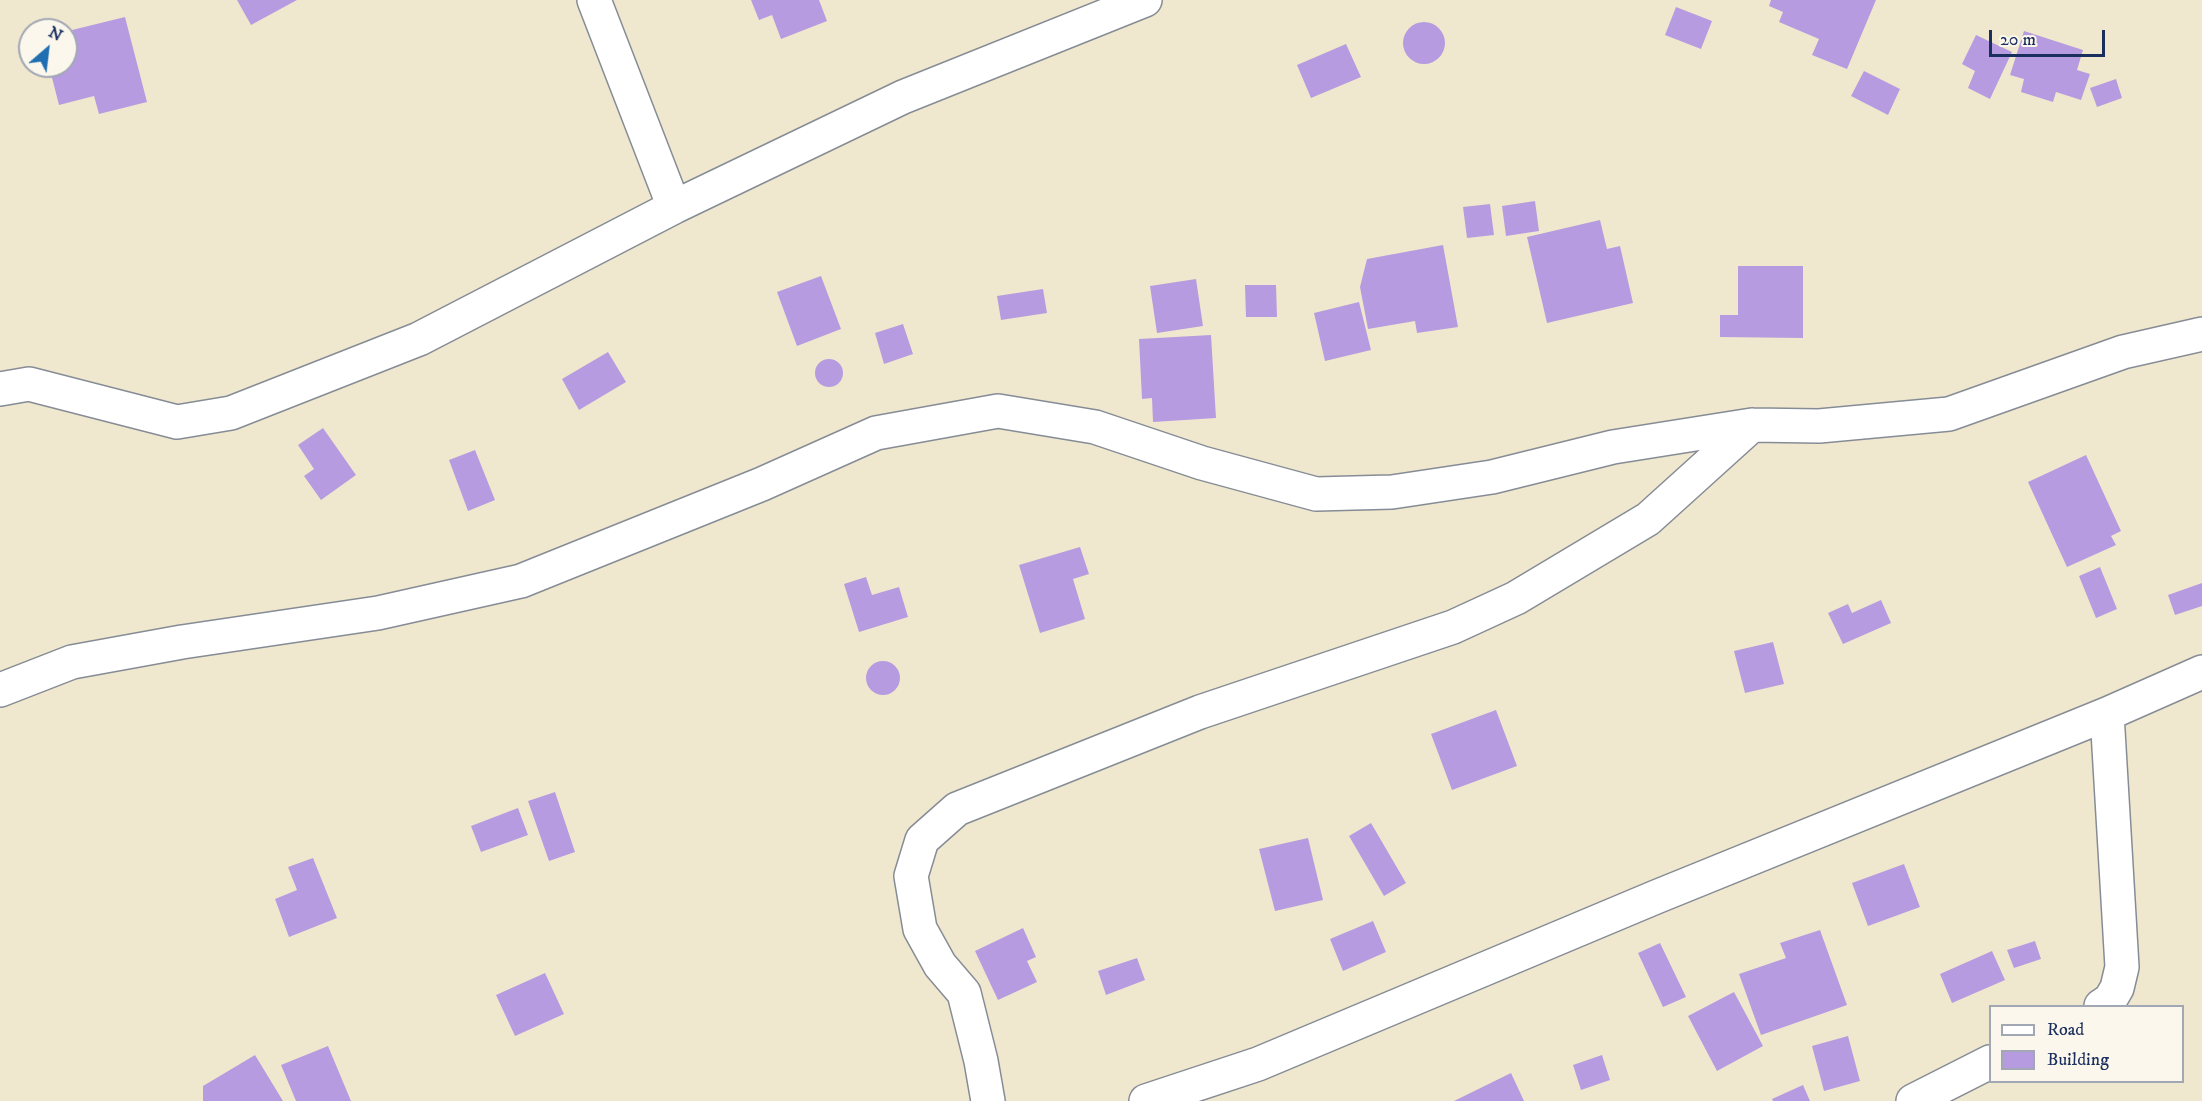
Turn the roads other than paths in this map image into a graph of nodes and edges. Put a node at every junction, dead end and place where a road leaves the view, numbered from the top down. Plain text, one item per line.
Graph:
1 (594, 0) edge
2 (1144, 0) edge
3 (674, 207) junction
4 (2202, 333) edge
5 (0, 389) edge
6 (1752, 425) junction
7 (2202, 672) edge
8 (0, 690) edge
9 (2107, 714) junction
10 (2102, 1005) edge
11 (1989, 1063) edge
12 (988, 1101) edge
13 (1146, 1101) edge
14 (1913, 1101) edge

1 - 3 street
2 - 3 street
3 - 5 street
4 - 6 street
6 - 8 street
6 - 12 street
7 - 9 street
9 - 10 street
9 - 13 street
11 - 14 street

